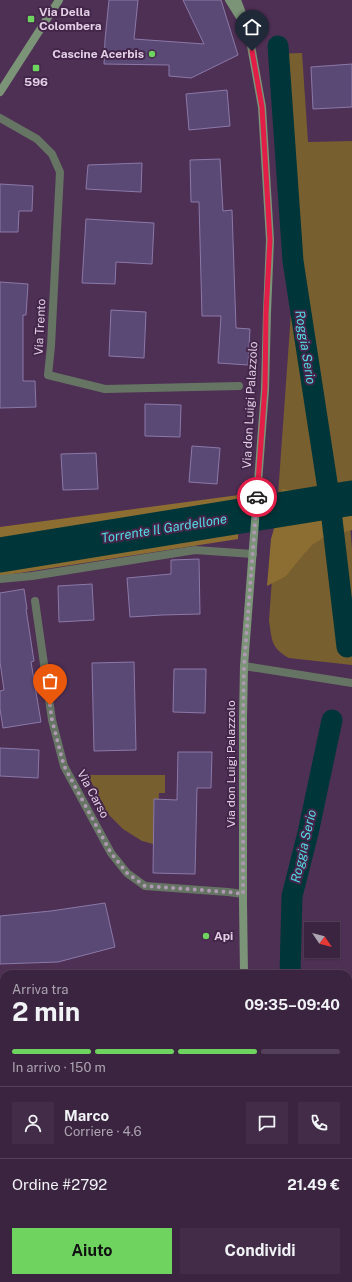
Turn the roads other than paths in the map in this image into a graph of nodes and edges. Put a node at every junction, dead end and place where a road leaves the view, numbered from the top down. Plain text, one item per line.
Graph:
1 (59, 0) edge
2 (229, 0) edge
3 (237, 0) edge
4 (248, 29) junction
5 (0, 92) edge
6 (0, 118) edge
7 (239, 386) dead end
8 (253, 554) junction
9 (0, 579) edge
10 (35, 601) dead end
11 (244, 666) junction
12 (352, 683) edge
13 (243, 894) junction
14 (244, 970) edge

1 - 5 street
2 - 4 street, Via don Luigi Palazzolo
3 - 4 street, Via don Luigi Palazzolo
4 - 8 street, Via don Luigi Palazzolo
6 - 7 street, Via Trento
8 - 9 street
8 - 11 street, Via don Luigi Palazzolo
10 - 13 street, Via Carso
11 - 12 street
11 - 13 street, Via don Luigi Palazzolo
13 - 14 street, Via don Luigi Palazzolo

